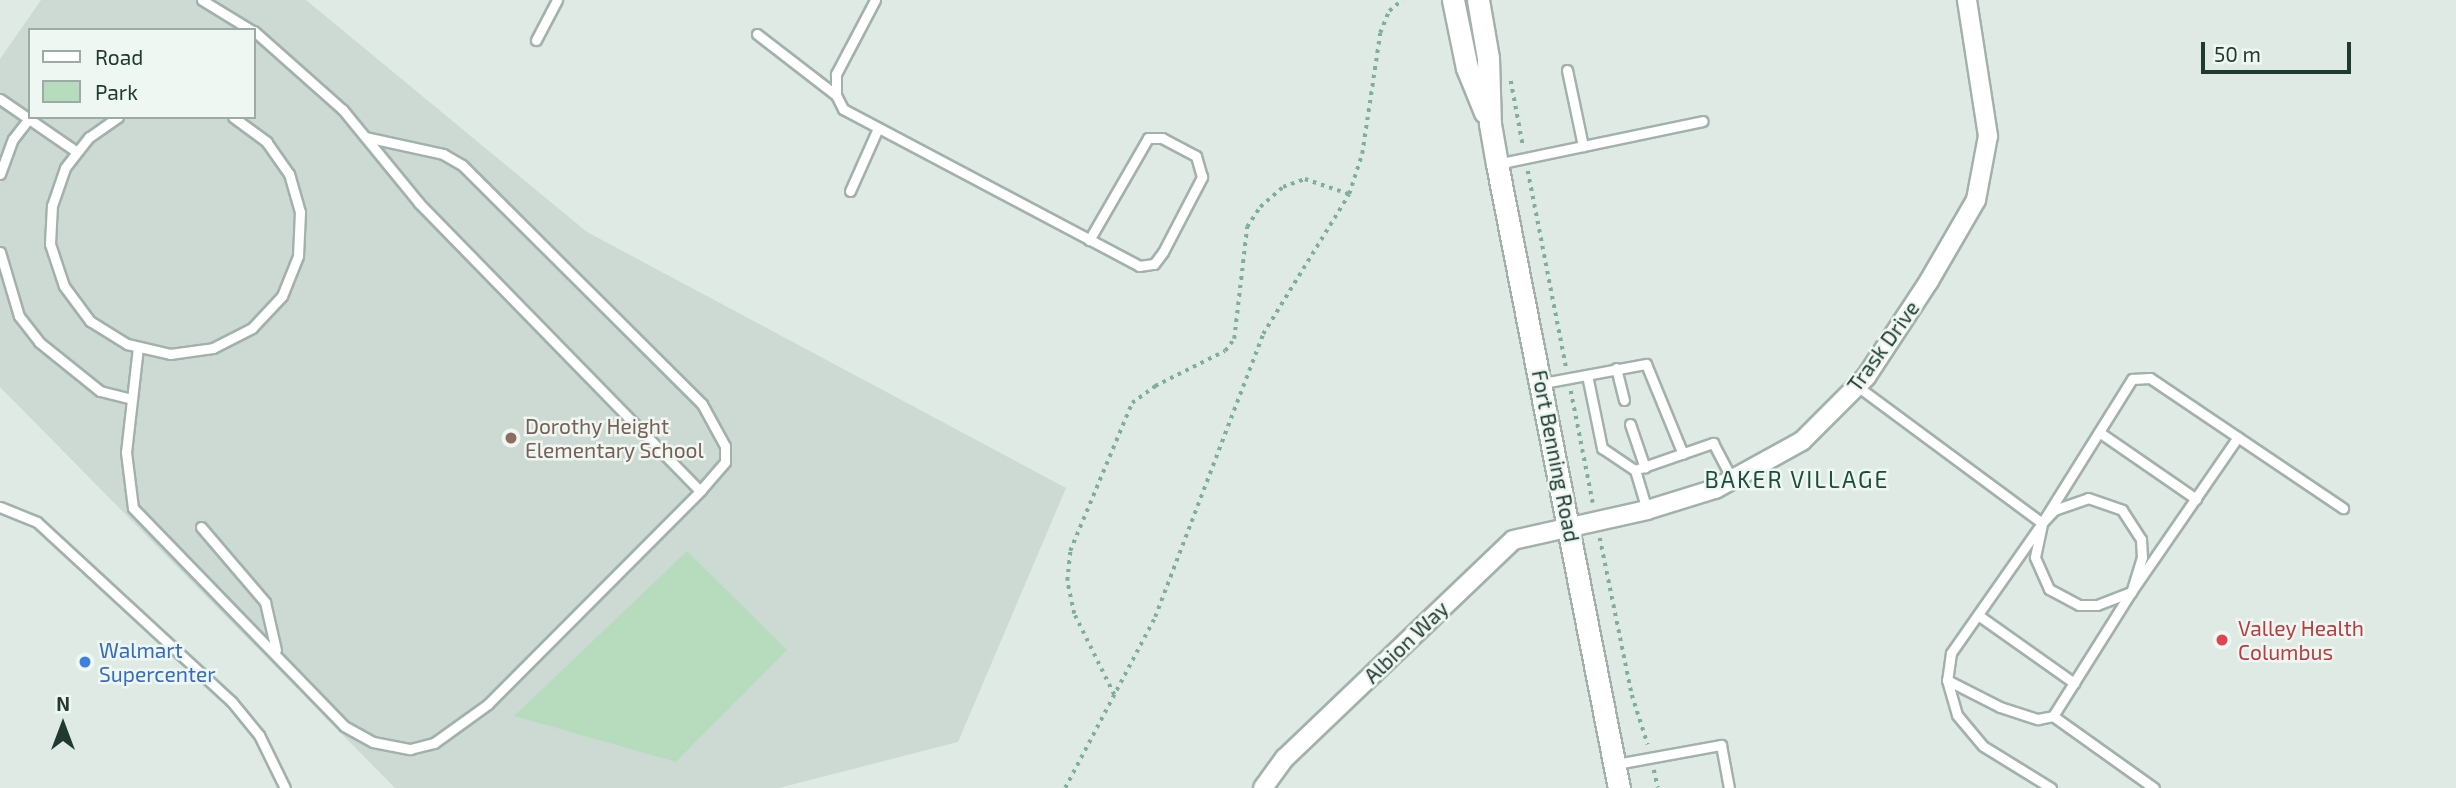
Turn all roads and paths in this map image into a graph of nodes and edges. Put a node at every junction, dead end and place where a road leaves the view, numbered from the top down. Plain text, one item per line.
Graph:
1 (202, 0) edge
2 (557, 0) edge
3 (875, 0) edge
4 (1402, 0) edge
5 (1453, 0) edge
6 (1478, 0) edge
7 (1972, 1) edge
8 (247, 28) edge
9 (256, 34) edge
10 (757, 34) dead end
11 (536, 40) dead end
12 (1567, 70) dead end
13 (1510, 76) dead end
14 (836, 95) junction
15 (0, 99) edge
16 (115, 119) edge
17 (236, 119) edge
18 (28, 120) junction
19 (1703, 121) dead end
20 (1490, 124) junction
21 (878, 128) junction
22 (366, 137) junction
23 (1583, 146) junction
24 (77, 152) junction
25 (1526, 158) junction
26 (1497, 164) junction
27 (0, 174) edge
28 (850, 191) dead end
29 (1349, 194) junction
30 (1089, 240) junction
31 (0, 252) edge
32 (138, 346) junction
33 (1616, 368) junction
34 (1587, 375) junction
35 (1569, 379) junction
36 (1543, 383) junction
37 (1857, 386) junction
38 (131, 399) junction
39 (1624, 400) dead end
40 (1630, 424) dead end
41 (2099, 432) junction
42 (2238, 437) junction
43 (1683, 454) junction
44 (1640, 469) junction
45 (1732, 479) junction
46 (700, 491) junction
47 (2196, 499) junction
48 (0, 508) edge
49 (2343, 508) dead end
50 (1647, 510) junction
51 (1597, 520) junction
52 (2042, 523) junction
53 (1568, 526) junction
54 (201, 527) dead end
55 (2131, 592) junction
56 (1978, 615) junction
57 (277, 652) junction
58 (1947, 680) junction
59 (2074, 683) junction
60 (1114, 695) junction
61 (2053, 716) junction
62 (1652, 757) junction
63 (1614, 764) junction
64 (285, 788) edge
65 (1065, 788) edge
66 (1264, 788) edge
67 (1619, 788) edge
68 (1658, 788) edge
69 (1729, 788) edge
70 (2051, 788) edge
71 (2154, 788) edge

1 - 8 lane
2 - 11 lane
3 - 14 lane
4 - 29 path
5 - 20 street, Fort Benning Road
6 - 20 street, Fort Benning Road
7 - 37 street, Trask Drive
9 - 22 lane
10 - 14 lane
12 - 23 lane
13 - 25 path
14 - 21 lane
15 - 18 lane
16 - 24 lane
17 - 32 lane
18 - 24 lane
18 - 27 lane
19 - 23 lane
20 - 26 street, Fort Benning Road
21 - 28 lane
21 - 30 lane
22 - 46 lane
22 - 46 lane
23 - 25 lane
24 - 32 lane
25 - 26 lane
25 - 35 path
26 - 36 street, Fort Benning Road
29 - 60 path
29 - 60 path
30 - 30 lane
31 - 38 lane
32 - 38 lane
33 - 34 lane
33 - 39 lane
33 - 43 lane
34 - 35 lane
34 - 44 lane
35 - 36 lane
35 - 51 path
36 - 53 street, Fort Benning Road
37 - 45 street, Trask Drive
37 - 52 lane
38 - 57 lane
40 - 44 lane
41 - 42 lane
41 - 47 lane
41 - 52 lane
42 - 47 lane
42 - 49 lane
43 - 44 lane
43 - 45 lane
44 - 50 lane
45 - 50 street, Trask Drive
46 - 57 lane
47 - 55 lane
48 - 64 lane
50 - 51 street, Trask Drive
51 - 53 street, Trask Drive
51 - 62 path
52 - 55 lane
52 - 55 lane
52 - 56 lane
53 - 63 street, Fort Benning Road
53 - 66 street, Albion Way
54 - 57 lane
55 - 59 lane
56 - 58 lane
56 - 59 lane
58 - 61 lane
58 - 70 lane
59 - 61 lane
60 - 65 path
61 - 71 lane
62 - 63 lane
62 - 68 path
62 - 69 lane
63 - 67 street, Fort Benning Road

